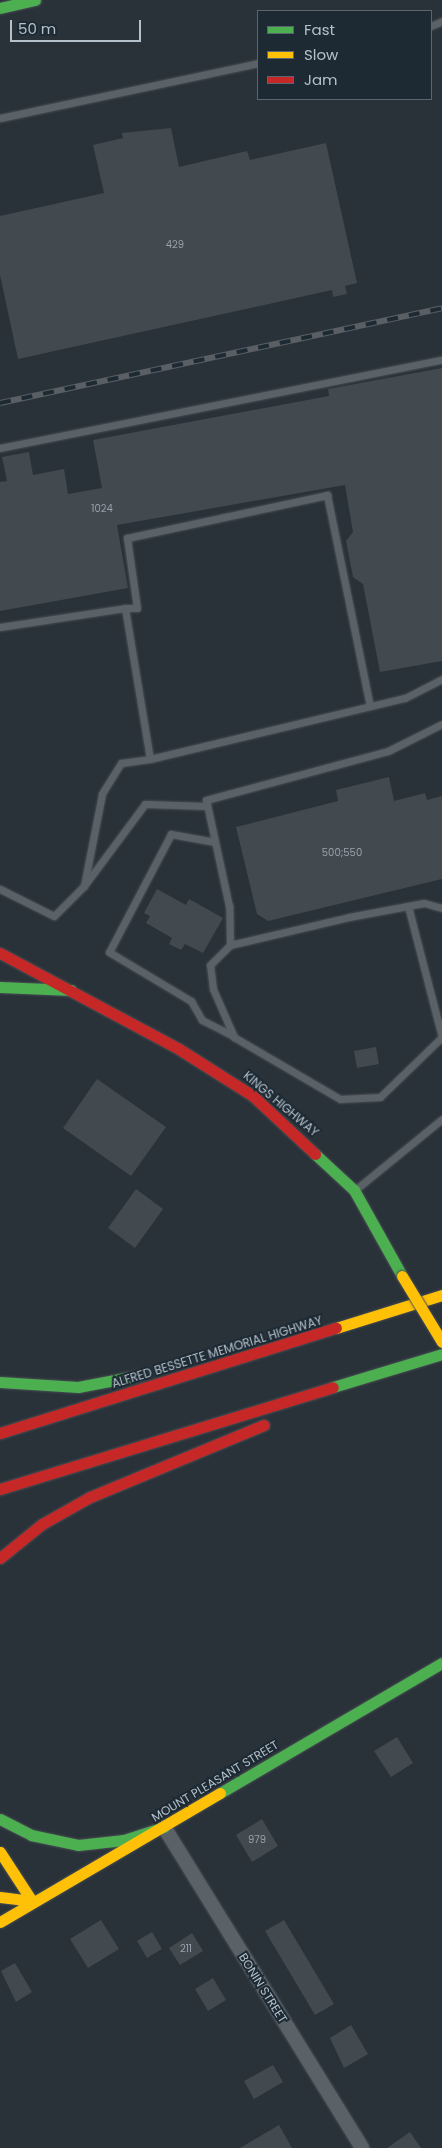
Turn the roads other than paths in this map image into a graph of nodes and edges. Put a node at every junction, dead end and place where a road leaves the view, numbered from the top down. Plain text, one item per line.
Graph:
1 (35, 0) edge
2 (0, 8) edge
3 (257, 63) edge
4 (0, 118) edge
5 (442, 360) edge
6 (0, 448) edge
7 (125, 608) junction
8 (0, 626) edge
9 (442, 679) edge
10 (370, 706) junction
11 (442, 724) edge
12 (150, 759) junction
13 (207, 806) junction
14 (215, 842) junction
15 (84, 886) junction
16 (0, 889) edge
17 (408, 906) junction
18 (442, 908) edge
19 (230, 945) junction
20 (0, 953) edge
21 (0, 987) edge
22 (71, 990) junction
23 (234, 1037) junction
24 (442, 1119) edge
25 (354, 1190) junction
26 (442, 1295) edge
27 (312, 1337) junction
28 (442, 1342) edge
29 (442, 1354) edge
30 (377, 1375) junction
31 (0, 1382) edge
32 (0, 1433) edge
33 (0, 1489) edge
34 (0, 1558) edge
35 (442, 1663) edge
36 (0, 1819) edge
37 (164, 1828) junction
38 (0, 1852) edge
39 (0, 1896) edge
40 (32, 1901) junction
41 (0, 1922) edge
42 (362, 2148) edge

1 - 2 main road
3 - 4 lane
5 - 6 lane
7 - 8 lane
7 - 10 lane
7 - 12 lane
9 - 10 lane
10 - 12 lane
11 - 13 lane
12 - 15 lane
13 - 14 lane
13 - 15 lane
14 - 19 lane
14 - 23 lane
15 - 16 lane
17 - 18 lane
17 - 19 lane
17 - 23 lane
19 - 23 lane
20 - 22 main road, KINGS HIGHWAY
21 - 22 main road
22 - 25 main road, KINGS HIGHWAY
24 - 25 lane
25 - 28 main road, KINGS HIGHWAY, bridge
26 - 27 main road, ALFRED BESSETTE MEMORIAL HIGHWAY
27 - 31 main road
27 - 32 main road, ALFRED BESSETTE MEMORIAL HIGHWAY
29 - 30 main road
30 - 33 main road
30 - 34 main road
35 - 37 main road, MOUNT PLEASANT STREET
36 - 37 main road
37 - 40 main road, MOUNT PLEASANT STREET
37 - 42 street, BONIN STREET
38 - 40 main road
39 - 40 main road
40 - 41 main road, MOUNT PLEASANT STREET

